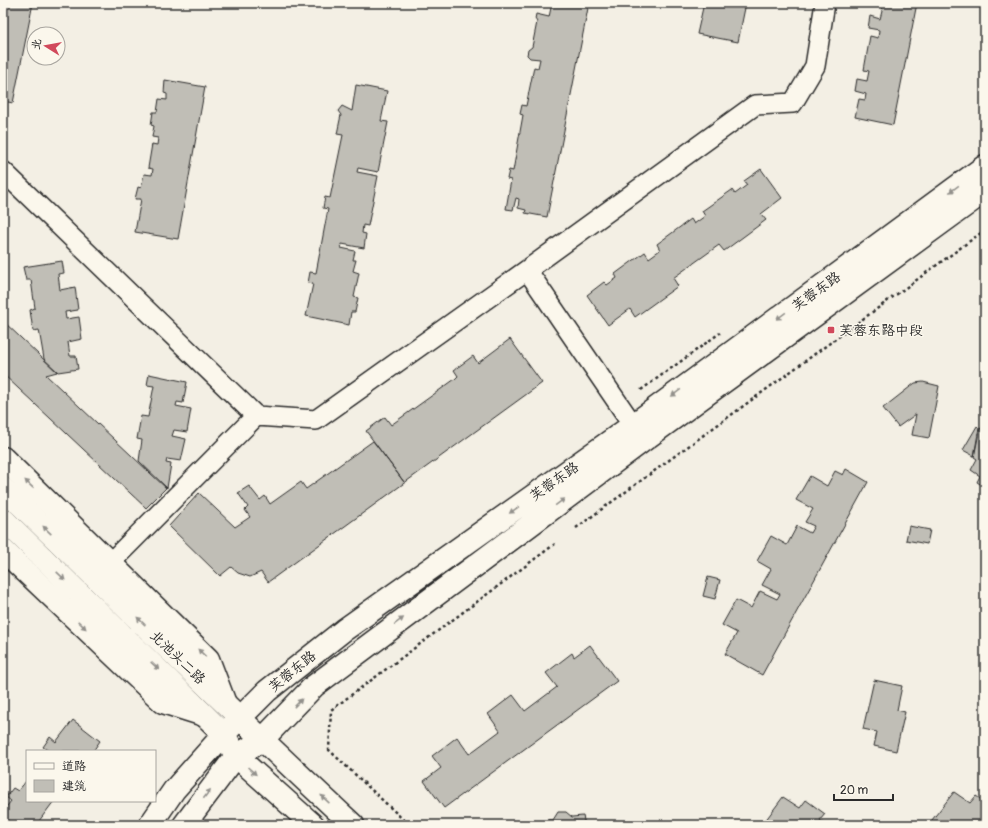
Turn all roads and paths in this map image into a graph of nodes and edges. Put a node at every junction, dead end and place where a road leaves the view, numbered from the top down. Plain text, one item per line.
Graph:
1 (825, 3) edge
2 (985, 166) edge
3 (3, 171) edge
4 (985, 191) edge
5 (985, 230) edge
6 (527, 270) junction
7 (256, 416) junction
8 (633, 425) junction
9 (3, 458) edge
10 (3, 488) edge
11 (3, 519) edge
12 (576, 528) dead end
13 (555, 544) dead end
14 (3, 550) edge
15 (110, 563) junction
16 (224, 701) junction
17 (204, 715) junction
18 (241, 718) junction
19 (224, 734) junction
20 (262, 740) junction
21 (236, 756) junction
22 (150, 825) edge
23 (184, 825) edge
24 (314, 825) edge
25 (353, 825) edge
26 (409, 825) edge

1 - 6 street
2 -> 8 main road, 芙蓉东路
3 - 7 street
20 -> 4 main road, 芙蓉东路
5 - 12 path
6 - 7 street
6 - 8 street
7 - 15 street
8 -> 18 main road, 芙蓉东路
15 -> 9 main road
16 -> 10 main road, 北池头二路
11 -> 17 main road, 北池头二路
13 - 26 path
14 -> 17 main road
16 -> 15 main road
16 - 18 main road, 北池头二路
17 - 19 main road, 北池头二路
18 - 19 main road, 芙蓉东路
18 - 20 main road, 北池头二路
19 - 21 main road, 北池头二路
19 - 22 main road, 芙蓉东路
20 - 21 main road, 芙蓉东路
25 -> 20 main road, 北池头二路
23 -> 21 main road, 芙蓉东路
21 -> 24 main road, 北池头二路

